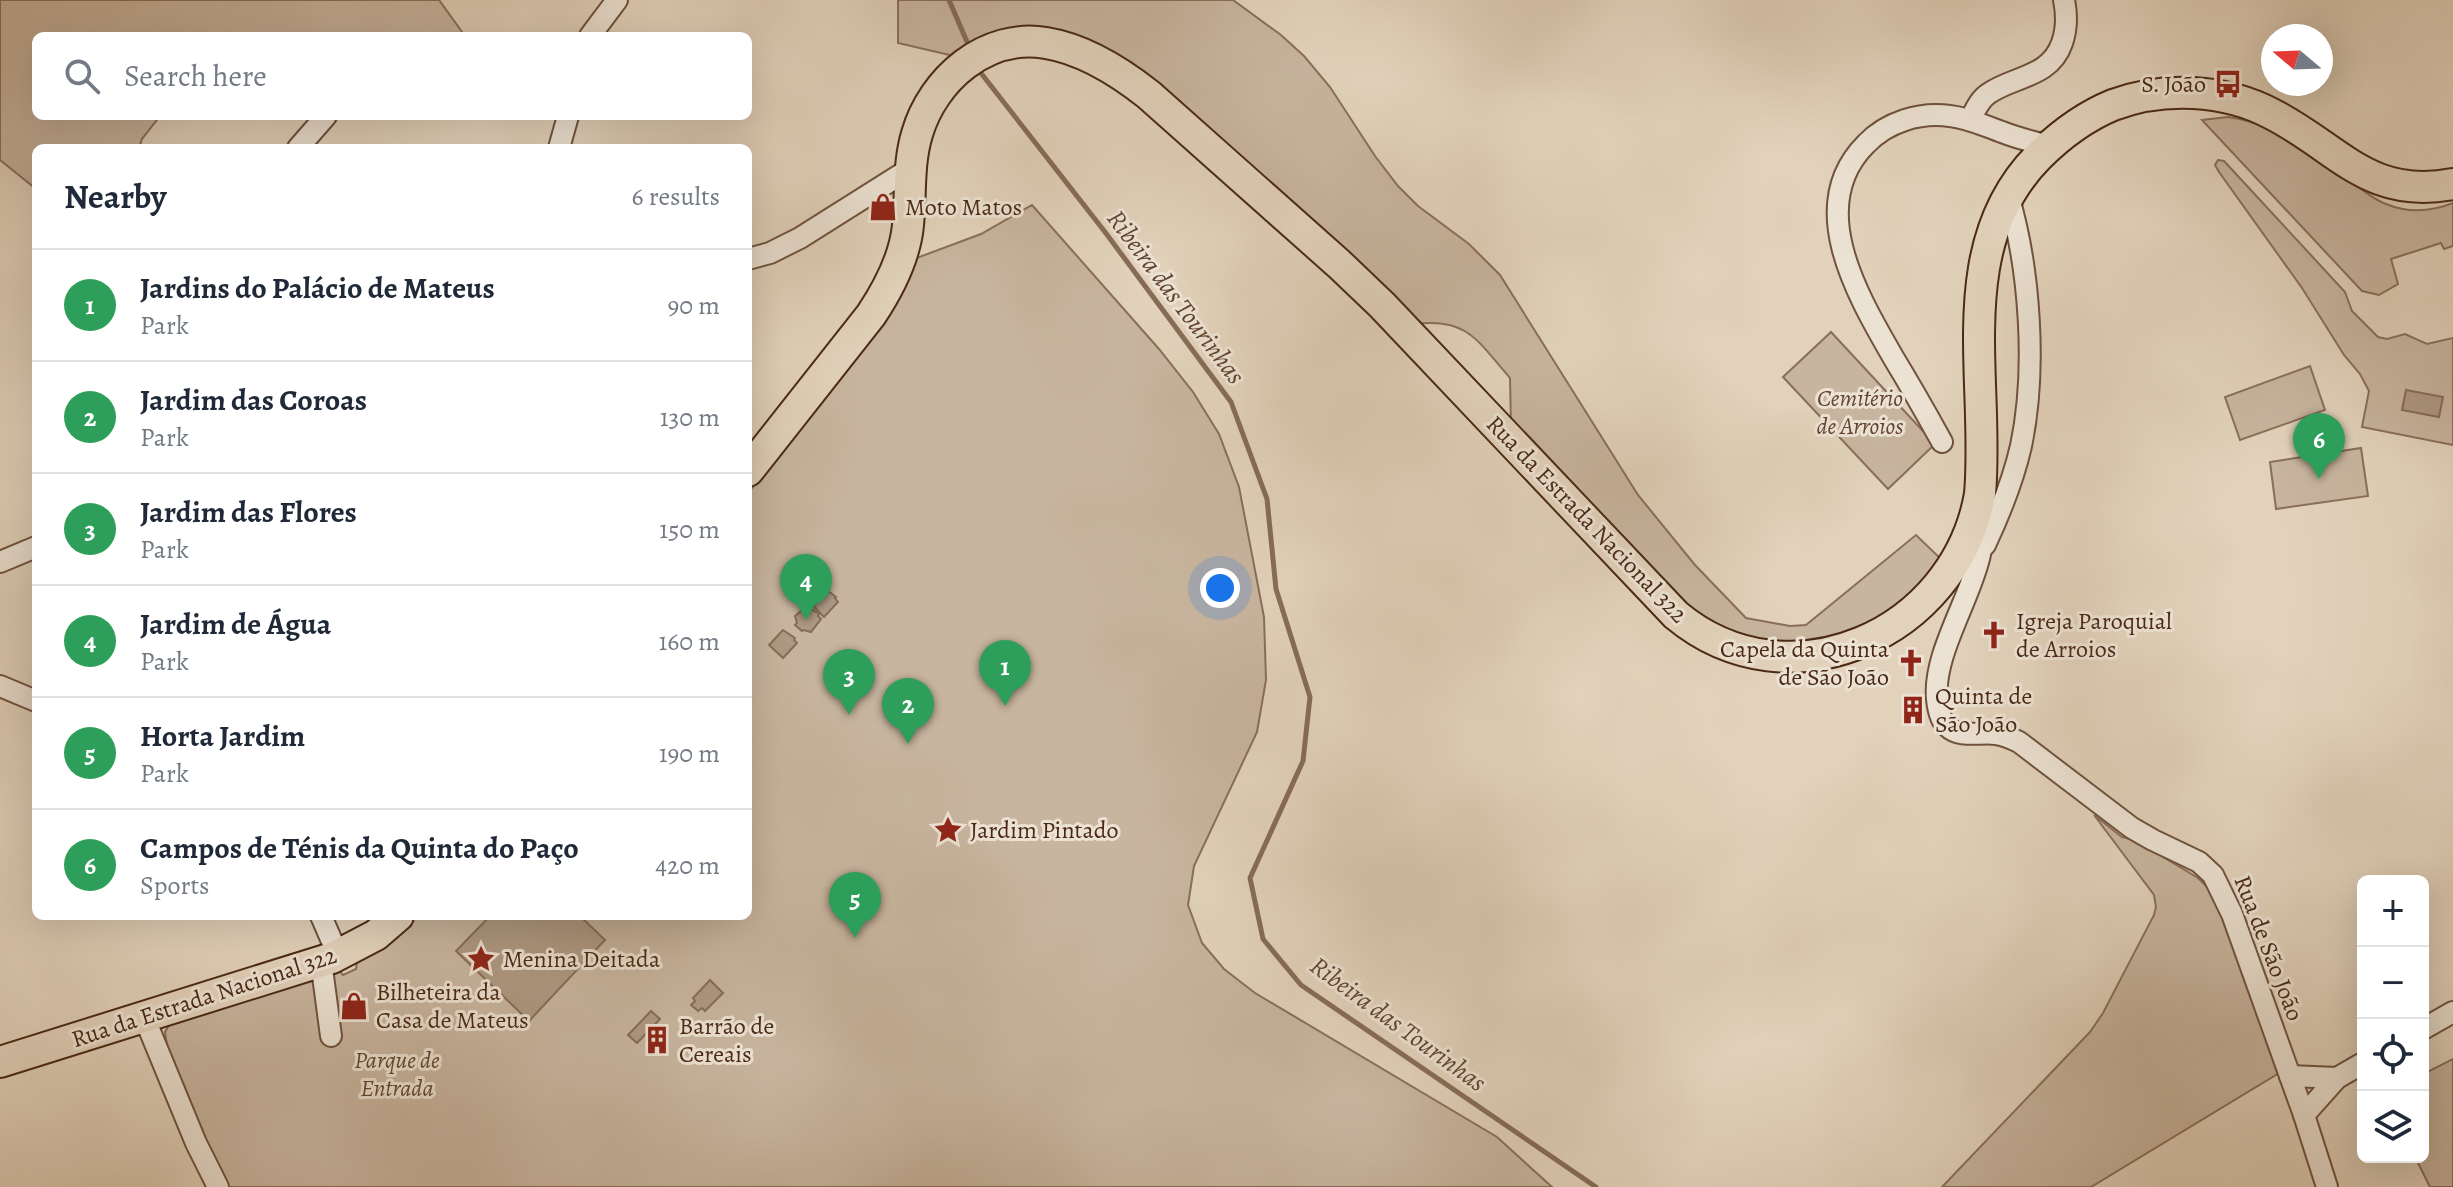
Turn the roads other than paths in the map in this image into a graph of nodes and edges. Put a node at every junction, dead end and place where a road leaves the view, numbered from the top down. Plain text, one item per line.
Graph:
1 (617, 0) edge
2 (2064, 0) edge
3 (593, 32) edge
4 (322, 120) edge
5 (567, 120) edge
6 (1970, 120) junction
7 (2000, 132) junction
8 (302, 144) edge
9 (560, 144) edge
10 (2049, 146) junction
11 (911, 168) junction
12 (2028, 168) junction
13 (2453, 184) edge
14 (2008, 195) junction
15 (752, 258) edge
16 (1942, 442) dead end
17 (752, 466) edge
18 (1977, 510) junction
19 (32, 549) edge
20 (1979, 559) junction
21 (0, 562) edge
22 (0, 686) edge
23 (32, 699) edge
24 (322, 920) edge
25 (394, 920) edge
26 (329, 958) junction
27 (2453, 1012) edge
28 (144, 1017) junction
29 (2429, 1026) edge
30 (331, 1036) dead end
31 (0, 1062) edge
32 (2357, 1066) edge
33 (2290, 1076) junction
34 (2337, 1078) junction
35 (2304, 1115) junction
36 (218, 1187) edge
37 (2327, 1187) edge

1 - 3 street
2 - 6 street
4 - 8 street
5 - 9 street
6 - 7 street
6 - 16 street
7 - 10 street
7 - 12 street
10 - 12 main road, Rua da Estrada Nacional 322
10 - 13 main road, Rua da Estrada Nacional 322
11 - 15 street
11 - 17 main road, Rua da Estrada Nacional 322
11 - 18 main road, Rua da Estrada Nacional 322
12 - 14 main road, Rua da Estrada Nacional 322
14 - 18 main road, Rua da Estrada Nacional 322
14 - 20 street
18 - 20 street, Rua de São João
19 - 21 street
20 - 33 street, Rua de São João
22 - 23 street
24 - 26 street
25 - 26 main road, Rua da Estrada Nacional 322
26 - 28 main road, Rua da Estrada Nacional 322
26 - 30 street
27 - 29 street
28 - 31 main road, Rua da Estrada Nacional 322
28 - 36 street
32 - 34 street
33 - 34 street
33 - 35 street, Rua de São João
34 - 35 street
35 - 37 street, Rua de São João

